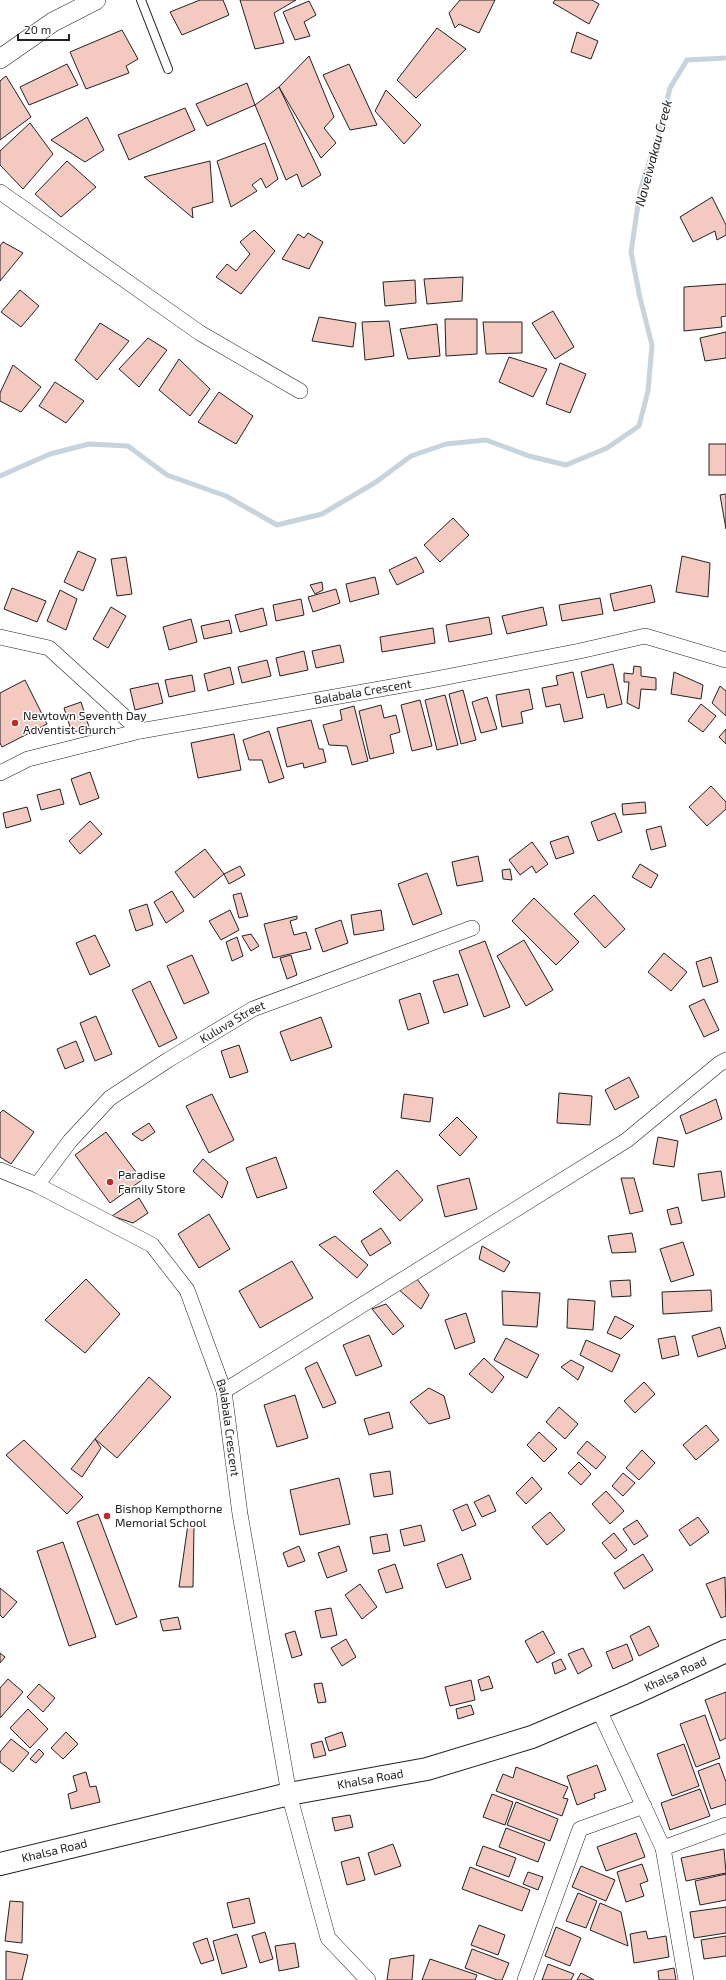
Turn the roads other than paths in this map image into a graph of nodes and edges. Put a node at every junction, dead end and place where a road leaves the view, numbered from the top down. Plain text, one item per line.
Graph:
1 (96, 0) edge
2 (141, 0) edge
3 (0, 59) edge
4 (168, 70) dead end
5 (0, 192) edge
6 (300, 391) dead end
7 (0, 637) edge
8 (726, 660) edge
9 (140, 731) junction
10 (0, 772) edge
11 (472, 928) dead end
12 (726, 1060) edge
13 (0, 1170) edge
14 (37, 1185) junction
15 (224, 1391) junction
16 (726, 1651) edge
17 (598, 1708) junction
18 (289, 1794) junction
19 (644, 1806) junction
20 (726, 1825) edge
21 (664, 1848) junction
22 (0, 1864) edge
23 (368, 1980) edge
24 (525, 1980) edge
25 (686, 1980) edge

1 - 3 street
2 - 4 lane
5 - 6 street
7 - 9 street
8 - 9 street, Balabala Crescent
9 - 10 street, Balabala Crescent
11 - 14 street, Kuluva Street
12 - 15 street
13 - 14 street, Balabala Crescent
14 - 15 street, Balabala Crescent
15 - 18 street, Balabala Crescent
16 - 17 main road, Khalsa Road
17 - 18 main road, Khalsa Road
17 - 19 street
18 - 22 main road, Khalsa Road
18 - 23 street, Balabala Crescent
19 - 21 street
19 - 24 street
20 - 21 street
21 - 25 street

